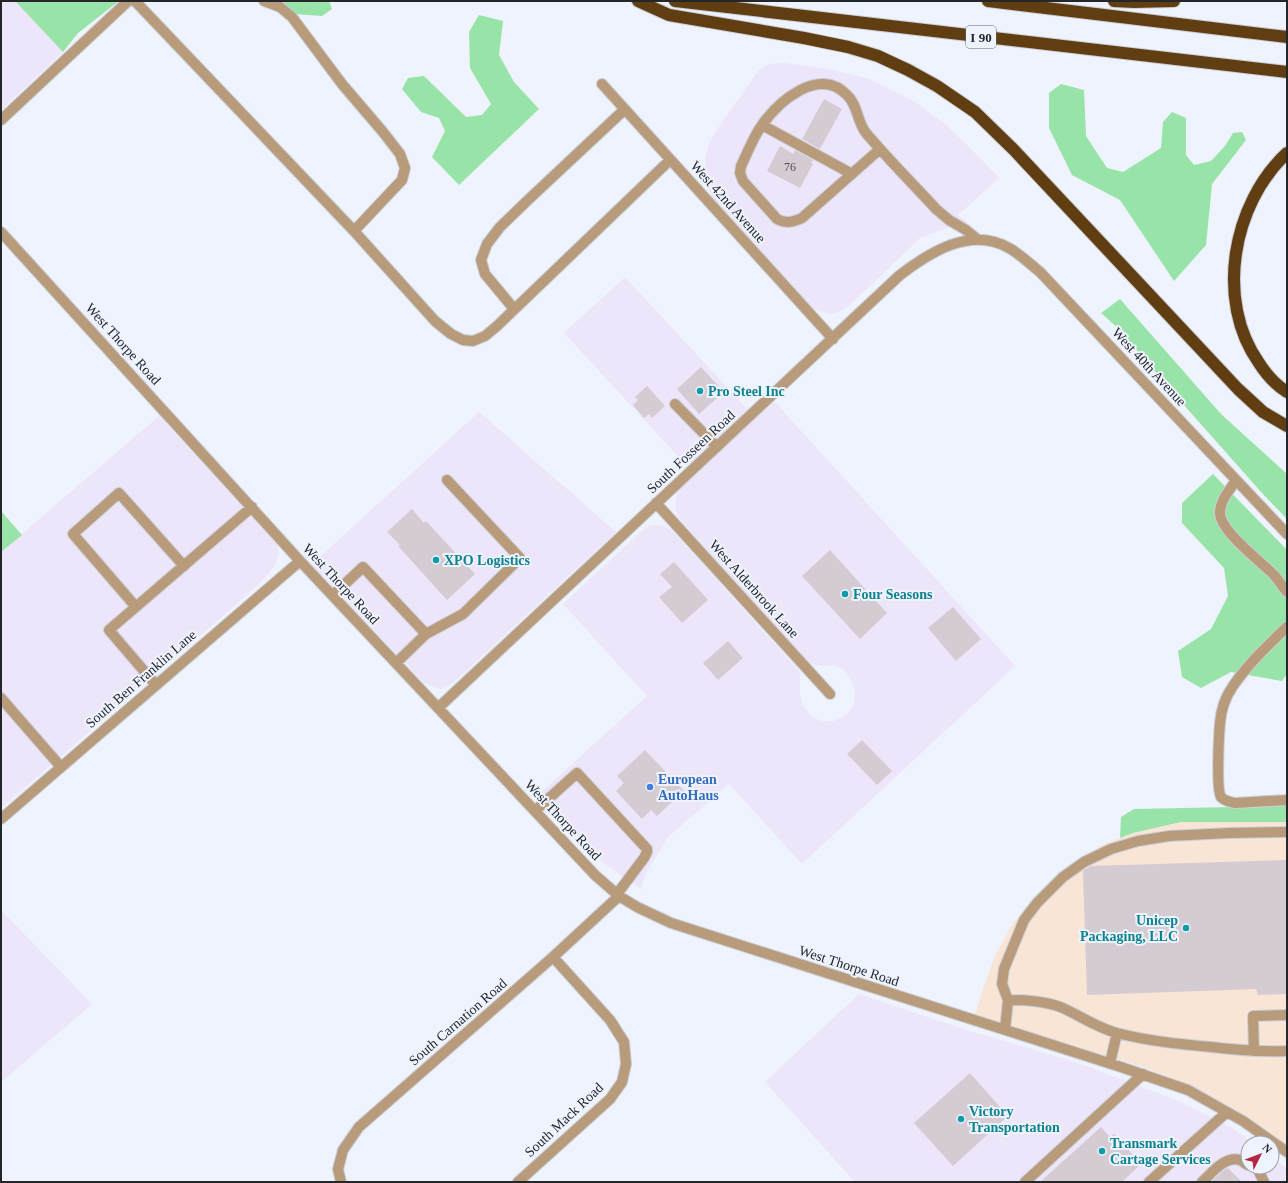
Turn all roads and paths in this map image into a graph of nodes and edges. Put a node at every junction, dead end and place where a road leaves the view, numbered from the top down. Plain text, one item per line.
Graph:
1 (128, 1) edge
2 (135, 1) edge
3 (264, 1) edge
4 (638, 1) edge
5 (675, 1) edge
6 (988, 1) edge
7 (1052, 1) edge
8 (1114, 1) edge
9 (1174, 1) edge
10 (1020, 5) junction
11 (1287, 37) edge
12 (1287, 72) edge
13 (602, 84) dead end
14 (624, 110) junction
15 (1, 120) edge
16 (762, 125) junction
17 (880, 148) junction
18 (1287, 153) edge
19 (670, 160) junction
20 (852, 174) junction
21 (354, 231) junction
22 (1, 232) edge
23 (977, 239) junction
24 (514, 309) junction
25 (833, 339) junction
26 (1287, 392) edge
27 (675, 404) dead end
28 (1287, 426) edge
29 (717, 447) junction
30 (447, 480) dead end
31 (1236, 480) junction
32 (656, 503) junction
33 (252, 508) junction
34 (1287, 534) edge
35 (300, 561) junction
36 (184, 566) junction
37 (1287, 592) edge
38 (333, 595) junction
39 (136, 607) junction
40 (1287, 627) edge
41 (426, 634) junction
42 (396, 663) junction
43 (156, 685) junction
44 (830, 694) dead end
45 (1, 698) edge
46 (438, 708) junction
47 (61, 767) junction
48 (1287, 800) edge
49 (535, 811) junction
50 (2, 816) edge
51 (1287, 832) edge
52 (618, 895) junction
53 (553, 957) junction
54 (1008, 1000) junction
55 (1287, 1015) edge
56 (1005, 1030) junction
57 (1117, 1033) junction
58 (1254, 1051) junction
59 (1287, 1051) edge
60 (1110, 1063) junction
61 (1143, 1074) junction
62 (1227, 1112) junction
63 (1259, 1135) edge
64 (1240, 1160) edge
65 (341, 1182) edge
66 (518, 1182) edge
67 (1025, 1182) edge
68 (1149, 1182) edge
69 (1202, 1182) edge

1 - 15 street
2 - 21 street
3 - 21 street
4 - 28 highway
5 - 12 highway, I 90
6 - 10 highway
7 - 10 highway
8 - 9 highway
10 - 11 highway
13 - 14 street, West 42nd Avenue
14 - 19 street, West 42nd Avenue
14 - 24 street
16 - 17 street
16 - 20 street
16 - 20 street
17 - 20 street
17 - 23 street
18 - 26 highway
19 - 24 street
19 - 25 street, West 42nd Avenue
21 - 24 street
22 - 33 street, West Thorpe Road
23 - 25 street, South Fosseen Road
23 - 31 street, West 40th Avenue
25 - 29 street, South Fosseen Road
27 - 29 street
29 - 32 street, South Fosseen Road
30 - 41 street
31 - 34 street, West 40th Avenue
31 - 37 street
32 - 44 street, West Alderbrook Lane
32 - 46 street, South Fosseen Road
33 - 35 street, West Thorpe Road
33 - 36 street
35 - 38 street, West Thorpe Road
35 - 43 street, South Ben Franklin Lane
36 - 39 street
36 - 39 street
38 - 41 street
38 - 42 street, West Thorpe Road
39 - 43 street
40 - 48 street
41 - 42 street
42 - 46 street, West Thorpe Road
43 - 47 street, South Ben Franklin Lane
45 - 47 street
46 - 49 street, West Thorpe Road
47 - 50 street, South Ben Franklin Lane
49 - 52 street, West Thorpe Road
49 - 52 street, South Carnation Road
51 - 54 street
52 - 53 street, South Carnation Road
52 - 56 street, West Thorpe Road
53 - 65 street, South Carnation Road
53 - 66 street, South Mack Road
54 - 56 street
54 - 57 street
55 - 58 street
56 - 60 street, West Thorpe Road
57 - 58 street
57 - 60 street
58 - 59 street
60 - 61 street, West Thorpe Road
61 - 62 street, West Thorpe Road
61 - 67 street
62 - 63 street, West Thorpe Road
62 - 68 street
64 - 69 street

